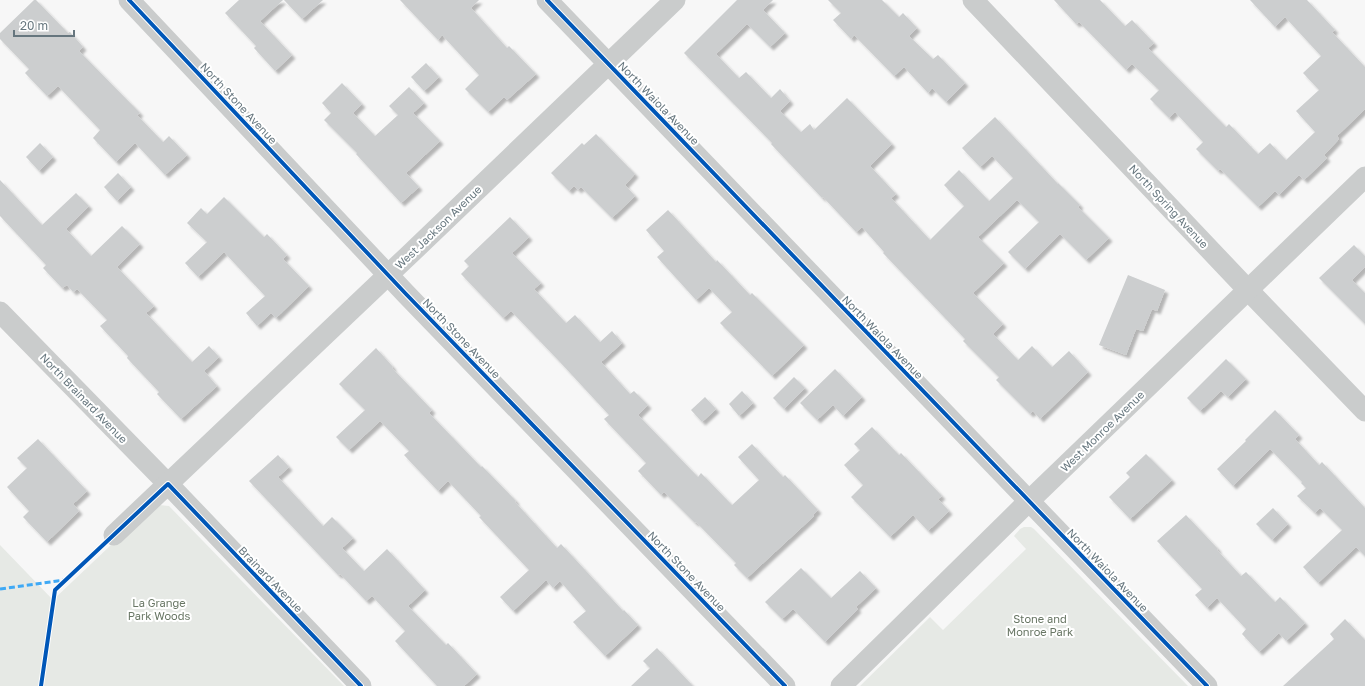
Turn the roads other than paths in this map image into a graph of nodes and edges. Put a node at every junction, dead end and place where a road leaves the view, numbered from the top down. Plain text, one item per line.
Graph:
1 (129, 0) edge
2 (547, 0) edge
3 (674, 0) edge
4 (973, 0) edge
5 (608, 64) junction
6 (1365, 177) edge
7 (388, 275) junction
8 (1248, 290) junction
9 (0, 312) edge
10 (1365, 411) edge
11 (168, 484) junction
12 (1029, 501) junction
13 (114, 535) dead end
14 (361, 686) edge
15 (785, 686) edge
16 (841, 686) edge
17 (1207, 686) edge

1 - 7 street, North Stone Avenue
2 - 5 street, North Waiola Avenue
3 - 5 street, West Jackson Avenue
4 - 8 street, North Spring Avenue
5 - 7 street, West Jackson Avenue
5 - 12 street, North Waiola Avenue
6 - 8 street, West Monroe Avenue
7 - 11 street, West Jackson Avenue
7 - 15 street, North Stone Avenue
8 - 10 street, North Spring Avenue
8 - 12 street, West Monroe Avenue
9 - 11 street, North Brainard Avenue
11 - 13 street, West Jackson Avenue
11 - 14 street, Brainard Avenue
12 - 16 street, West Monroe Avenue
12 - 17 street, North Waiola Avenue

